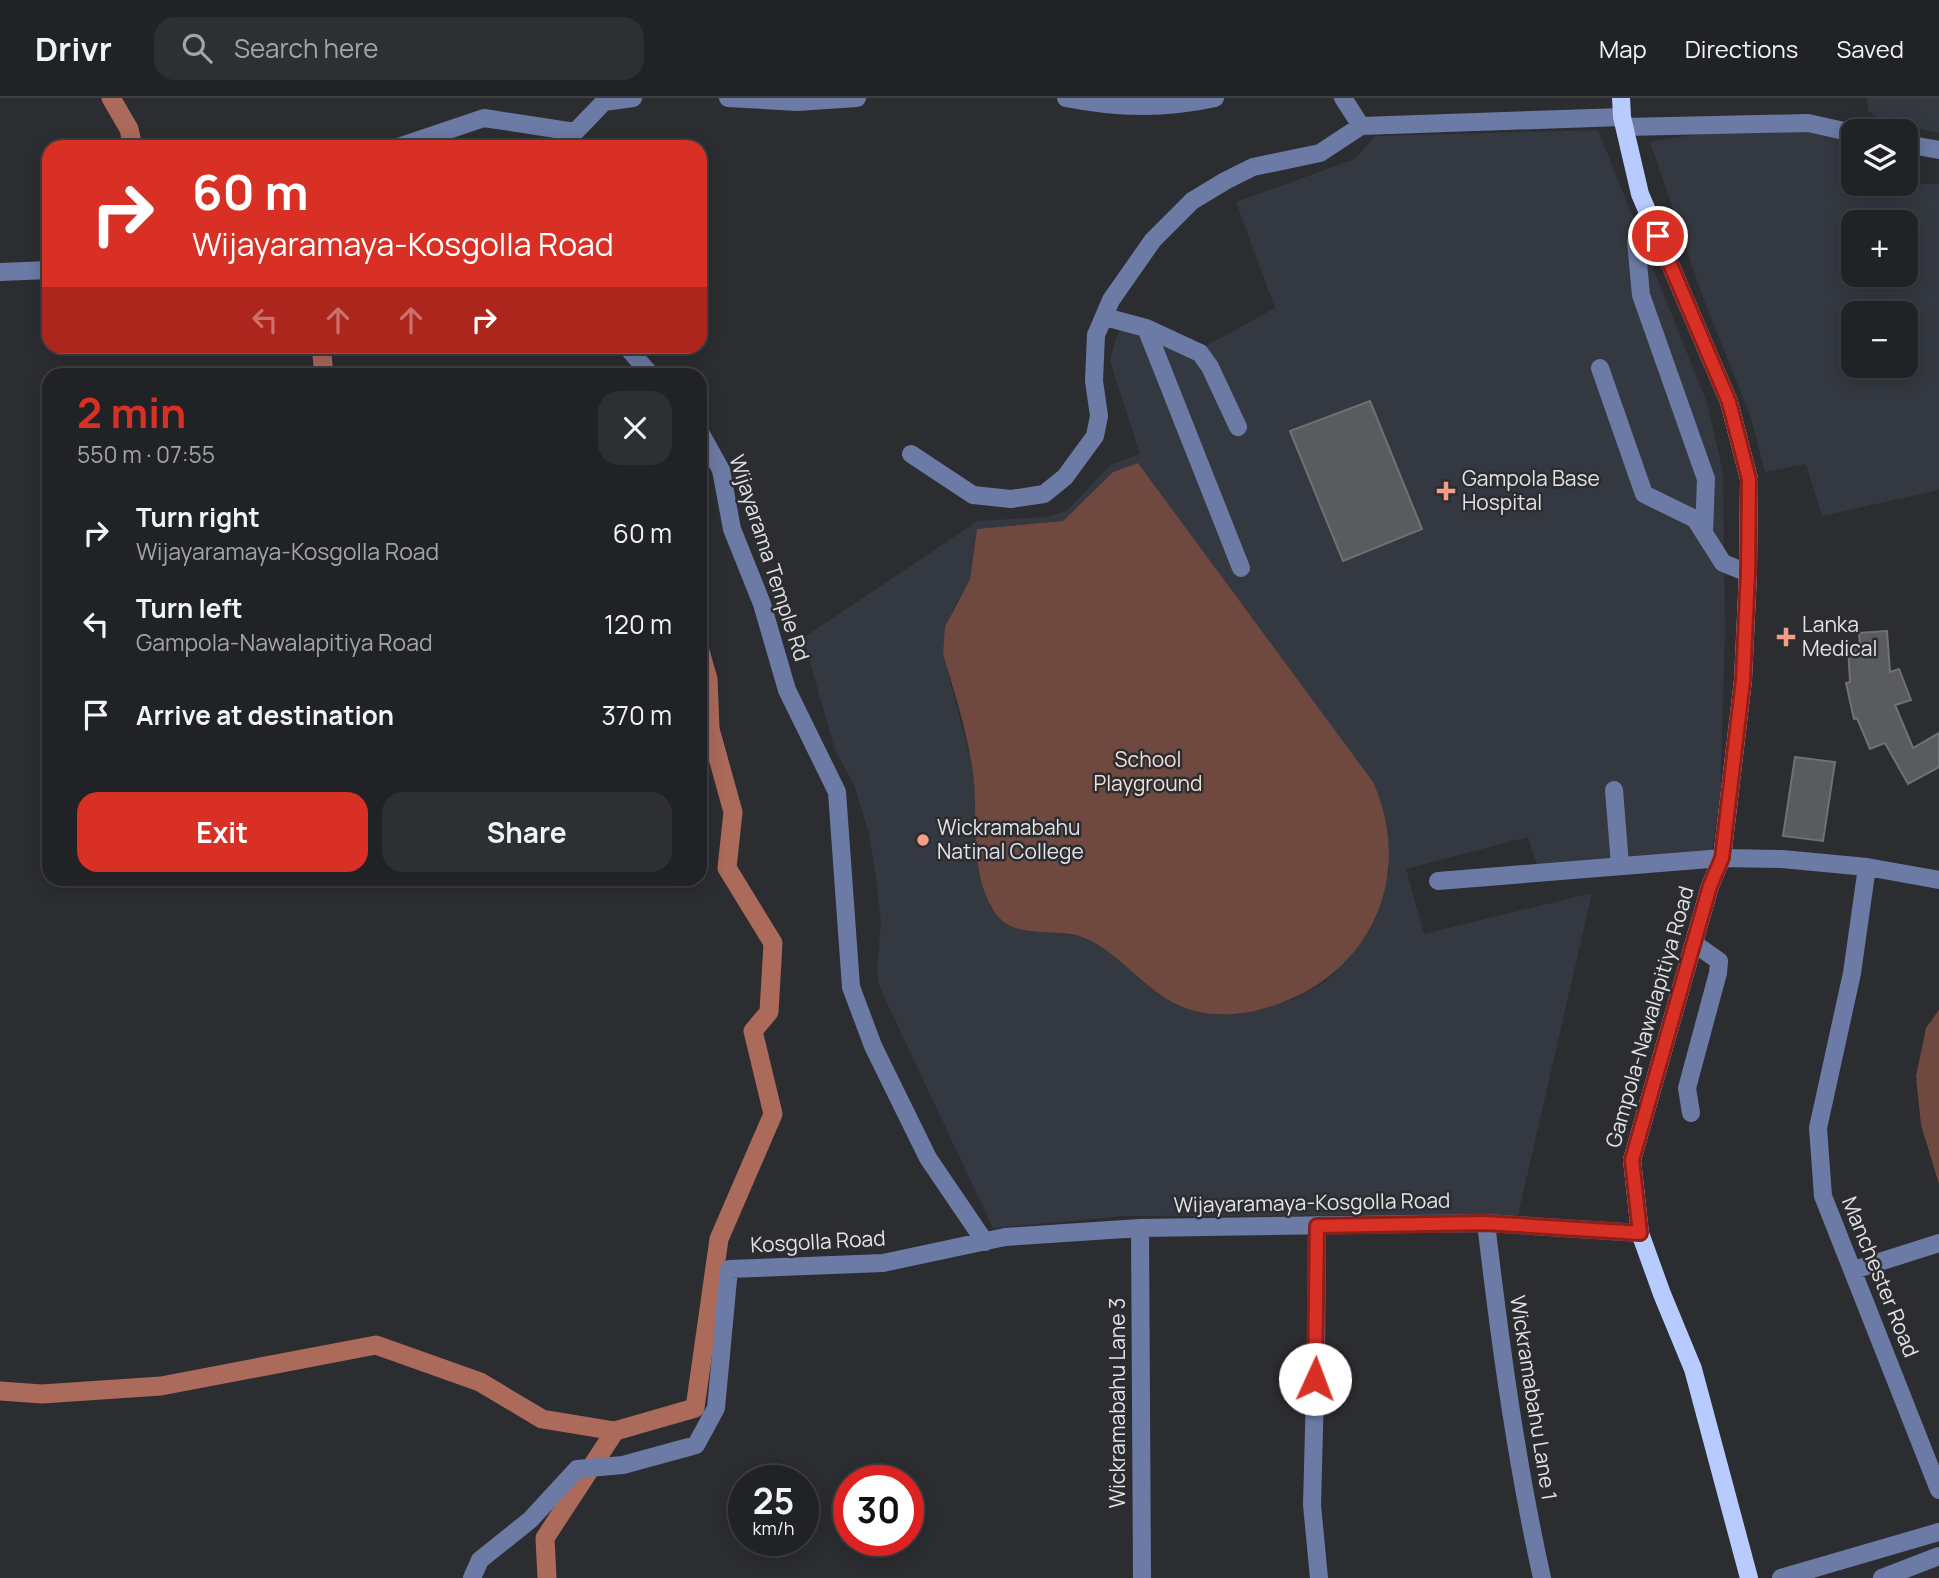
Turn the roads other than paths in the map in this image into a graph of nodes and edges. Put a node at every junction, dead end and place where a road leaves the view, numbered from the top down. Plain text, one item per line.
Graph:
1 (633, 98) edge
2 (728, 98) edge
3 (857, 98) edge
4 (1066, 98) edge
5 (1215, 98) edge
6 (1343, 98) edge
7 (1621, 98) edge
8 (1624, 122) junction
9 (1361, 126) junction
10 (1841, 130) edge
11 (575, 139) edge
12 (419, 140) edge
13 (1918, 146) edge
14 (1939, 150) edge
15 (1648, 212) junction
16 (42, 270) edge
17 (0, 272) edge
18 (1105, 317) junction
19 (1146, 328) junction
20 (633, 354) edge
21 (645, 368) edge
22 (1600, 368) dead end
23 (1238, 427) dead end
24 (707, 445) edge
25 (911, 454) dead end
26 (1704, 533) junction
27 (1241, 568) dead end
28 (1748, 573) junction
29 (1614, 790) dead end
30 (1722, 858) junction
31 (1620, 865) junction
32 (1867, 867) junction
33 (1939, 880) edge
34 (1438, 881) dead end
35 (1695, 944) junction
36 (1691, 1113) dead end
37 (1486, 1223) junction
38 (1317, 1226) junction
39 (1140, 1228) junction
40 (1640, 1233) junction
41 (985, 1241) junction
42 (1939, 1243) edge
43 (1853, 1270) junction
44 (1939, 1490) edge
45 (1939, 1532) edge
46 (1939, 1556) edge
47 (472, 1578) edge
48 (1142, 1578) edge
49 (1320, 1578) edge
50 (1542, 1578) edge
51 (1749, 1578) edge
52 (1781, 1578) edge
53 (1882, 1578) edge

1 - 11 street
2 - 3 street
4 - 5 street
6 - 9 street
7 - 8 main road, Gampola-Nawalapitiya Road
8 - 9 street
8 - 10 street
8 - 15 main road, Gampola-Nawalapitiya Road
9 - 18 street
11 - 12 street
13 - 14 street
15 - 26 street
15 - 28 main road, Gampola-Nawalapitiya Road
16 - 17 street
18 - 19 street
18 - 25 street
19 - 23 street
19 - 27 street
20 - 21 street
22 - 26 street
24 - 41 street, Wijayarama Temple Rd
26 - 28 street
28 - 30 main road, Gampola-Nawalapitiya Road
29 - 31 street
30 - 31 street
30 - 32 street
30 - 35 main road, Gampola-Nawalapitiya Road
31 - 34 street
32 - 33 street
32 - 43 street, Manchester Road
35 - 36 street
35 - 40 main road, Gampola-Nawalapitiya Road
37 - 38 street, Wijayaramaya-Kosgolla Road
37 - 40 street, Wijayaramaya-Kosgolla Road
37 - 50 street, Wickramabahu Lane 1
38 - 39 street, Wijayaramaya-Kosgolla Road
38 - 49 street
39 - 41 street, Wijayaramaya-Kosgolla Road
39 - 48 street, Wickramabahu Lane 3
40 - 51 main road, Gampola-Nawalapitiya Road
41 - 47 street, Kosgolla Road
42 - 43 street
43 - 44 street, Manchester Road
45 - 52 street
46 - 53 street

